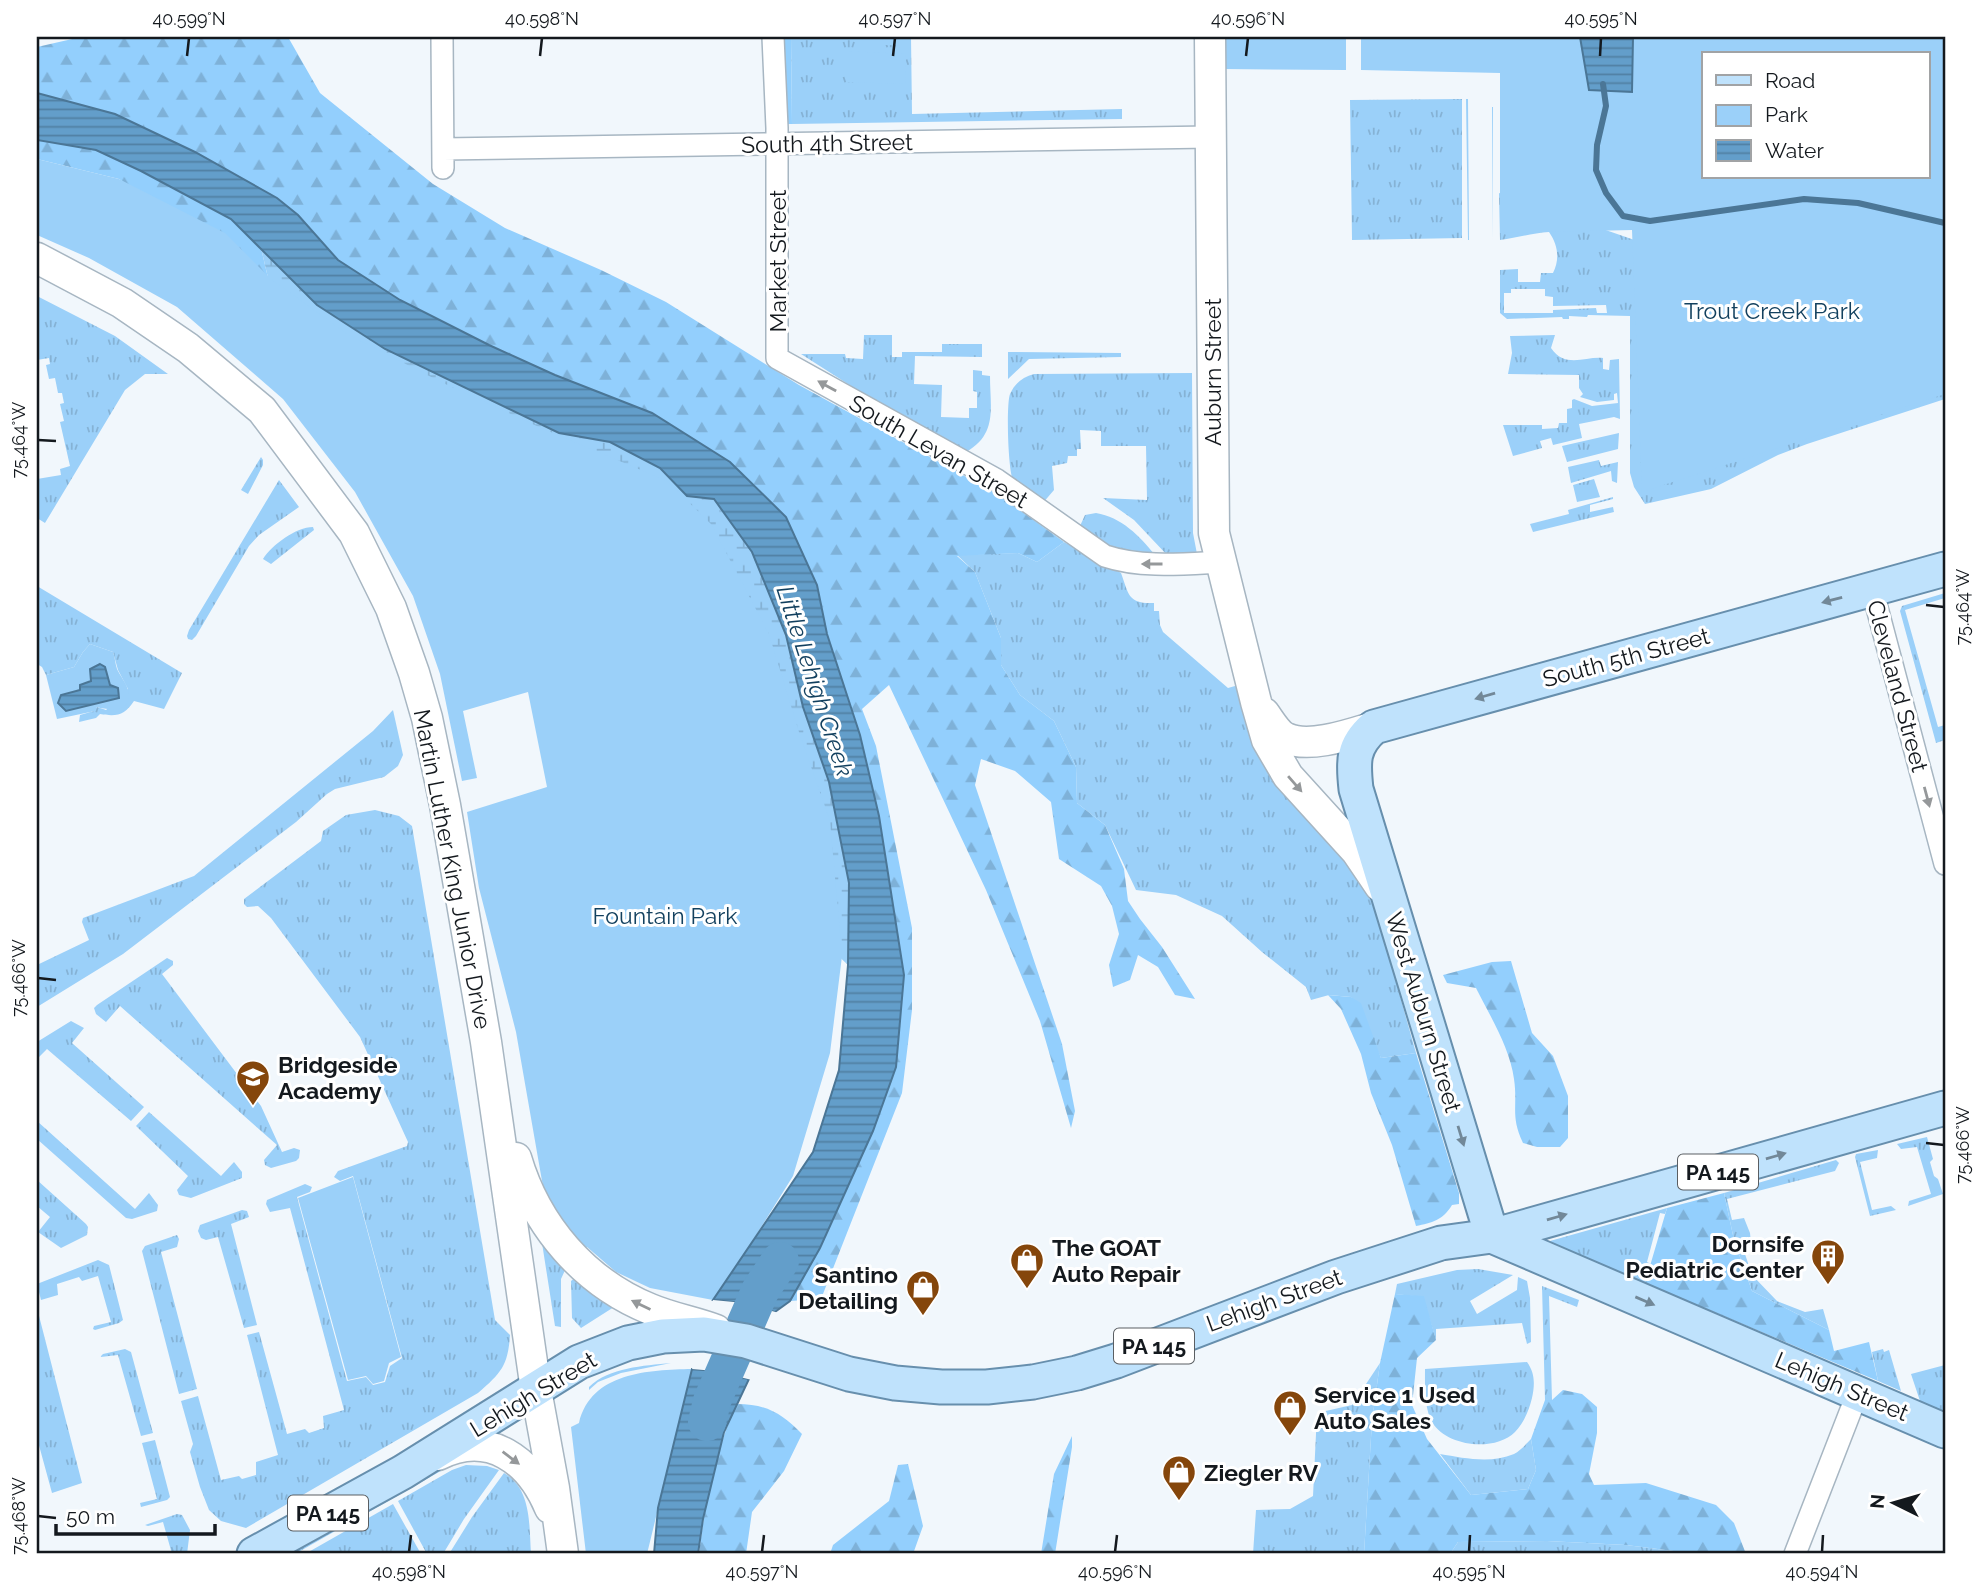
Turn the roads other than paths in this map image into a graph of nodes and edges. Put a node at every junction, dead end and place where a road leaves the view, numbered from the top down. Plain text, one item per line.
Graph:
1 (442, 37) edge
2 (774, 37) edge
3 (1210, 37) edge
4 (1210, 137) junction
5 (777, 144) junction
6 (37, 258) edge
7 (777, 358) joint
8 (1220, 562) junction
9 (1945, 569) edge
10 (1872, 589) junction
11 (1256, 702) junction
12 (1374, 727) junction
13 (1945, 864) edge
14 (1390, 899) junction
15 (486, 1042) junction
16 (1945, 1108) edge
17 (1492, 1236) junction
18 (705, 1330) junction
19 (536, 1390) junction
20 (1858, 1392) junction
21 (1945, 1430) edge
22 (403, 1472) junction
23 (254, 1554) edge
24 (562, 1554) edge
25 (1795, 1554) edge

1 - 5 street, South 4th Street
2 - 5 street, Market Street
3 - 4 main road, Auburn Street
4 - 5 street, South 4th Street
4 - 8 main road, Auburn Street
5 - 7 street, Market Street
6 - 15 main road, Martin Luther King Junior Drive
8 -> 7 street, South Levan Street
8 - 11 main road, Auburn Street
9 - 10 main road, South 5th Street
10 -> 12 main road, South 5th Street
10 -> 13 street, Cleveland Street
11 - 12 main road, Auburn Street
11 -> 14 main road, Auburn Street
12 - 14 main road, West Auburn Street
14 -> 17 main road, West Auburn Street
18 -> 15 main road
15 - 19 main road, Martin Luther King Junior Drive
17 -> 16 main road, PA 145
17 - 18 main road, Lehigh Street / PA 145
17 -> 20 main road, Lehigh Street
18 - 19 main road, Lehigh Street / PA 145
19 - 22 main road, Lehigh Street / PA 145
19 - 24 main road, Martin Luther King Junior Drive
20 - 21 main road, Lehigh Street
20 - 25 street
22 - 23 main road, Lehigh Street / PA 145
22 -> 24 main road

